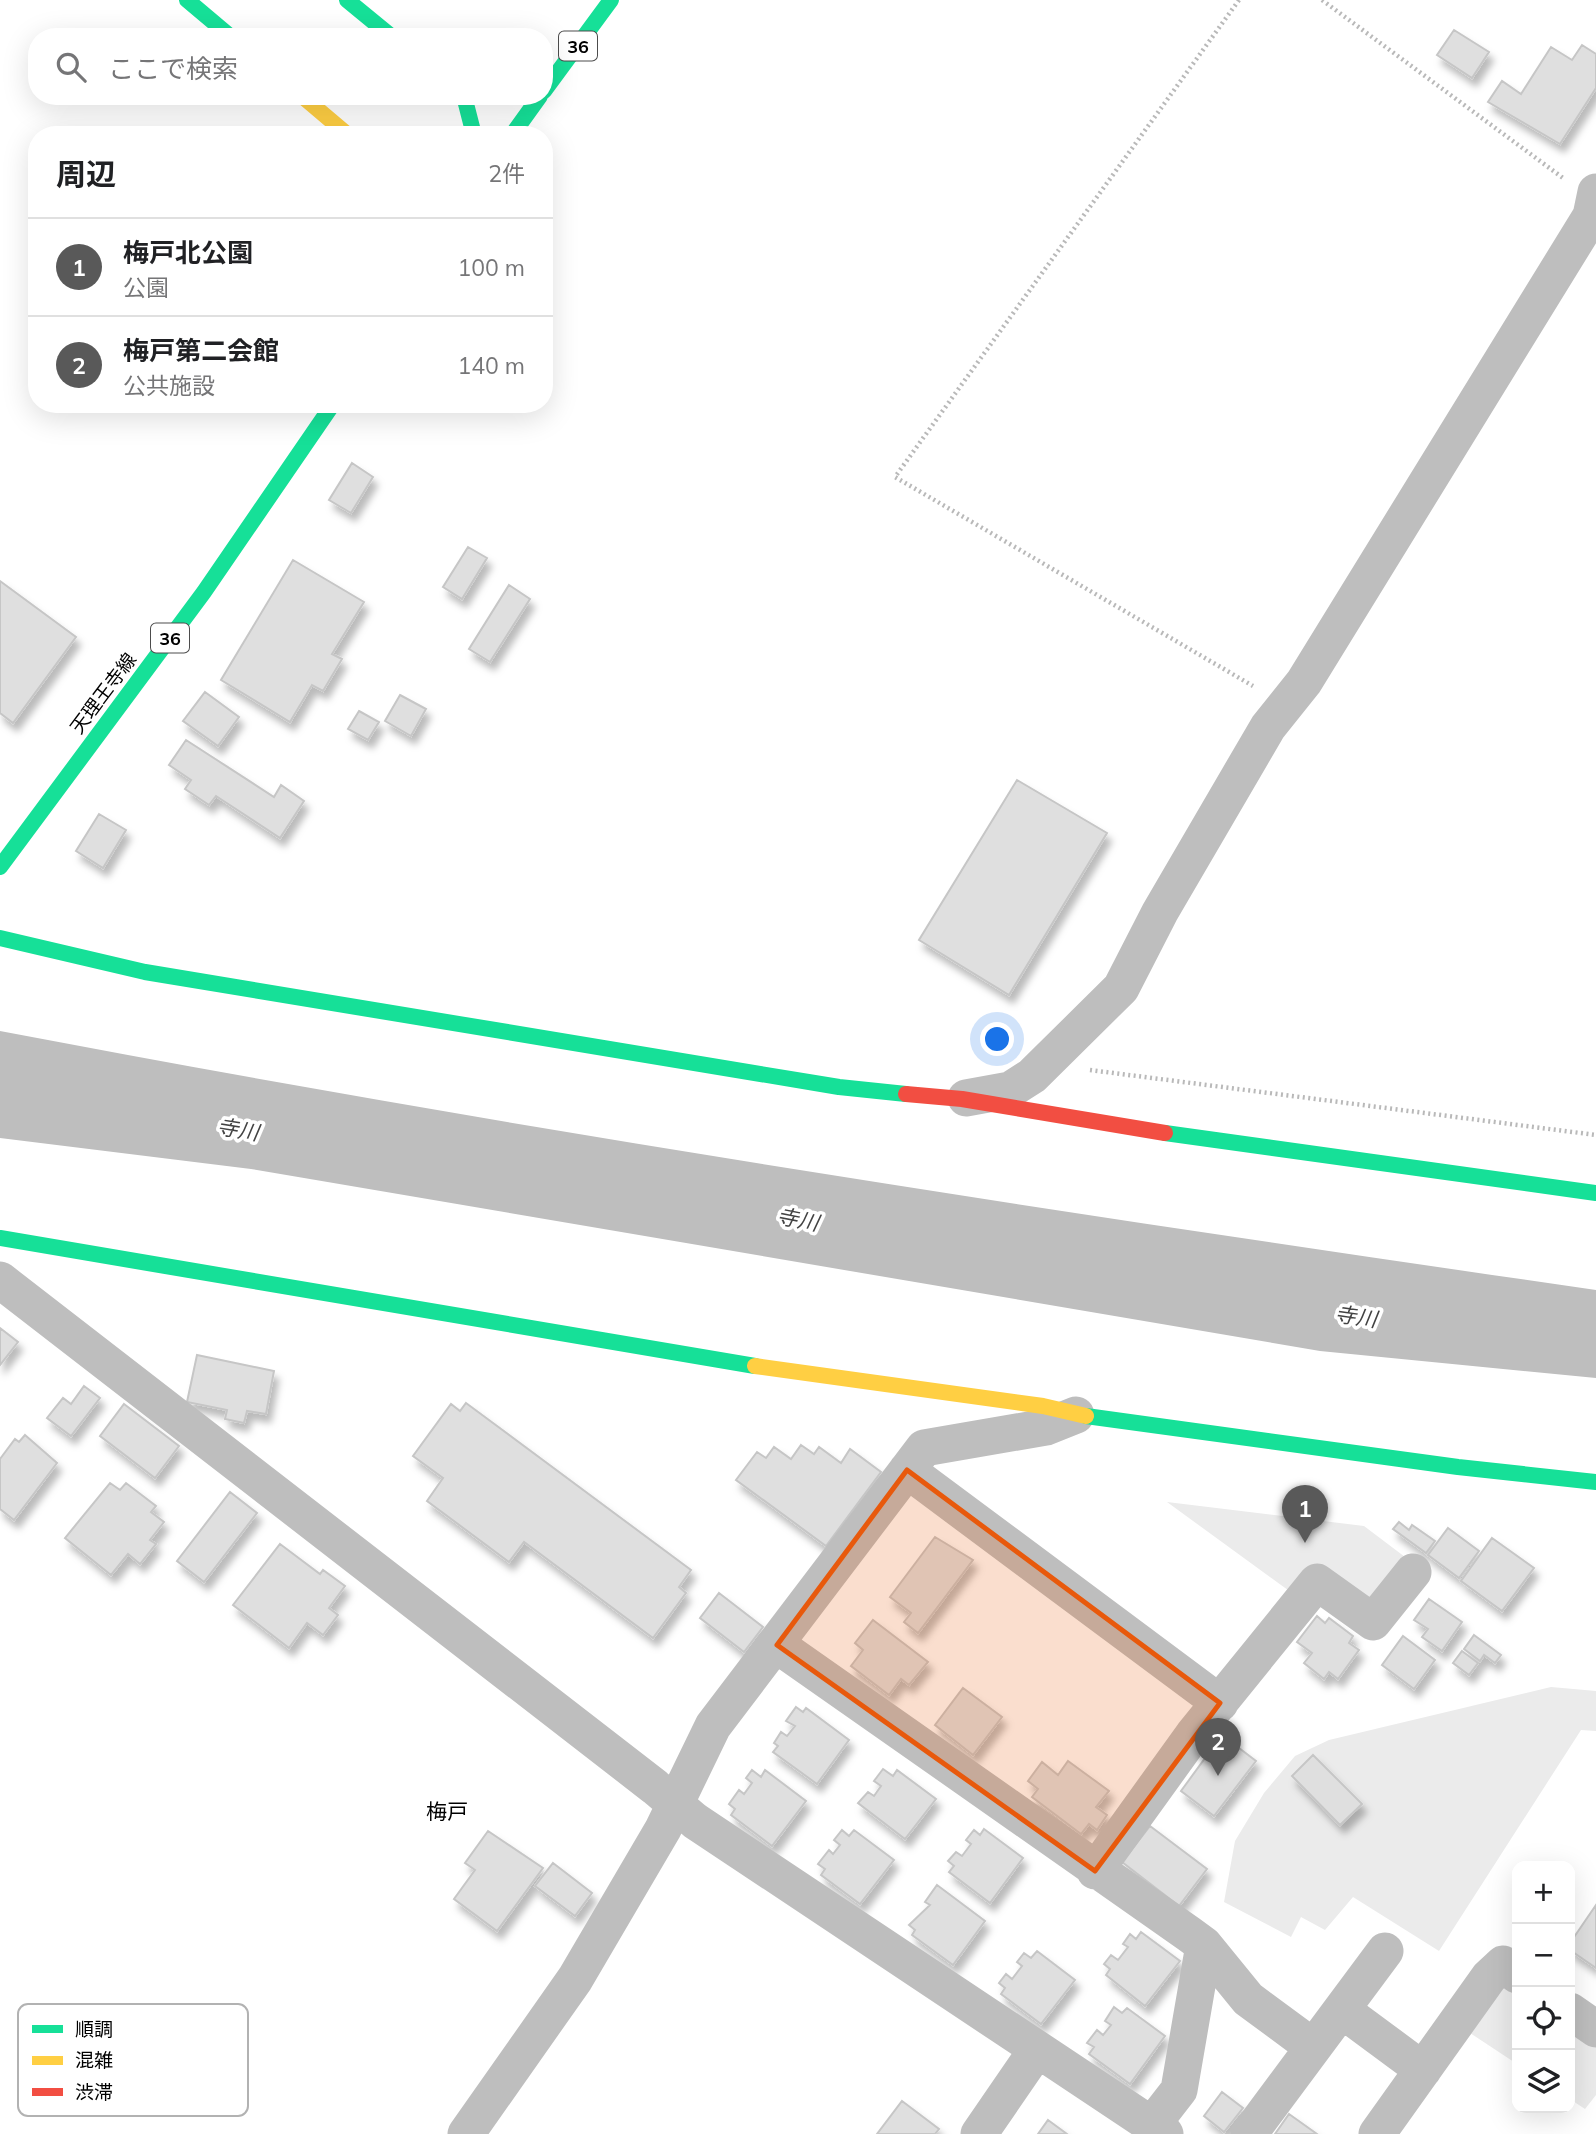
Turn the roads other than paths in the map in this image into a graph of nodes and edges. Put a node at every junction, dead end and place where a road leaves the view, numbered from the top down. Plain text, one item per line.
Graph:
1 (187, 0) edge
2 (347, 0) edge
3 (611, 0) edge
4 (220, 28) edge
5 (381, 28) edge
6 (553, 79) edge
7 (313, 105) edge
8 (466, 105) edge
9 (534, 105) edge
10 (337, 126) edge
11 (472, 126) edge
12 (518, 126) edge
13 (1595, 198) edge
14 (327, 413) edge
15 (0, 867) edge
16 (0, 938) edge
17 (962, 1099) junction
18 (1596, 1193) edge
19 (0, 1238) edge
20 (0, 1280) edge
21 (1076, 1415) junction
22 (908, 1469) junction
23 (1596, 1482) edge
24 (1413, 1572) dead end
25 (776, 1645) junction
26 (1220, 1703) junction
27 (675, 1804) junction
28 (1095, 1871) junction
29 (1204, 1945) junction
30 (1385, 1951) dead end
31 (1512, 1971) edge
32 (1342, 2010) junction
33 (1575, 2014) edge
34 (1596, 2029) edge
35 (1313, 2047) junction
36 (1036, 2051) junction
37 (1423, 2070) junction
38 (1158, 2130) edge
39 (466, 2134) edge
40 (979, 2134) edge
41 (1249, 2134) edge
42 (1377, 2134) edge

1 - 4 street
2 - 5 street
3 - 6 street, 36
7 - 10 street
8 - 11 street
9 - 12 street
13 - 17 street
14 - 15 street, 天理王寺線 / 36
16 - 17 street
17 - 18 street
19 - 21 street
20 - 27 street
21 - 22 street
21 - 23 street
22 - 25 street
22 - 26 street
24 - 26 street
25 - 27 street
25 - 28 street
26 - 28 street
27 - 36 street
27 - 39 street
28 - 29 street
29 - 35 street
29 - 38 street
30 - 32 street
31 - 37 street
32 - 35 street
32 - 37 street
33 - 34 street
35 - 41 street
36 - 38 street
36 - 40 street
37 - 42 street

